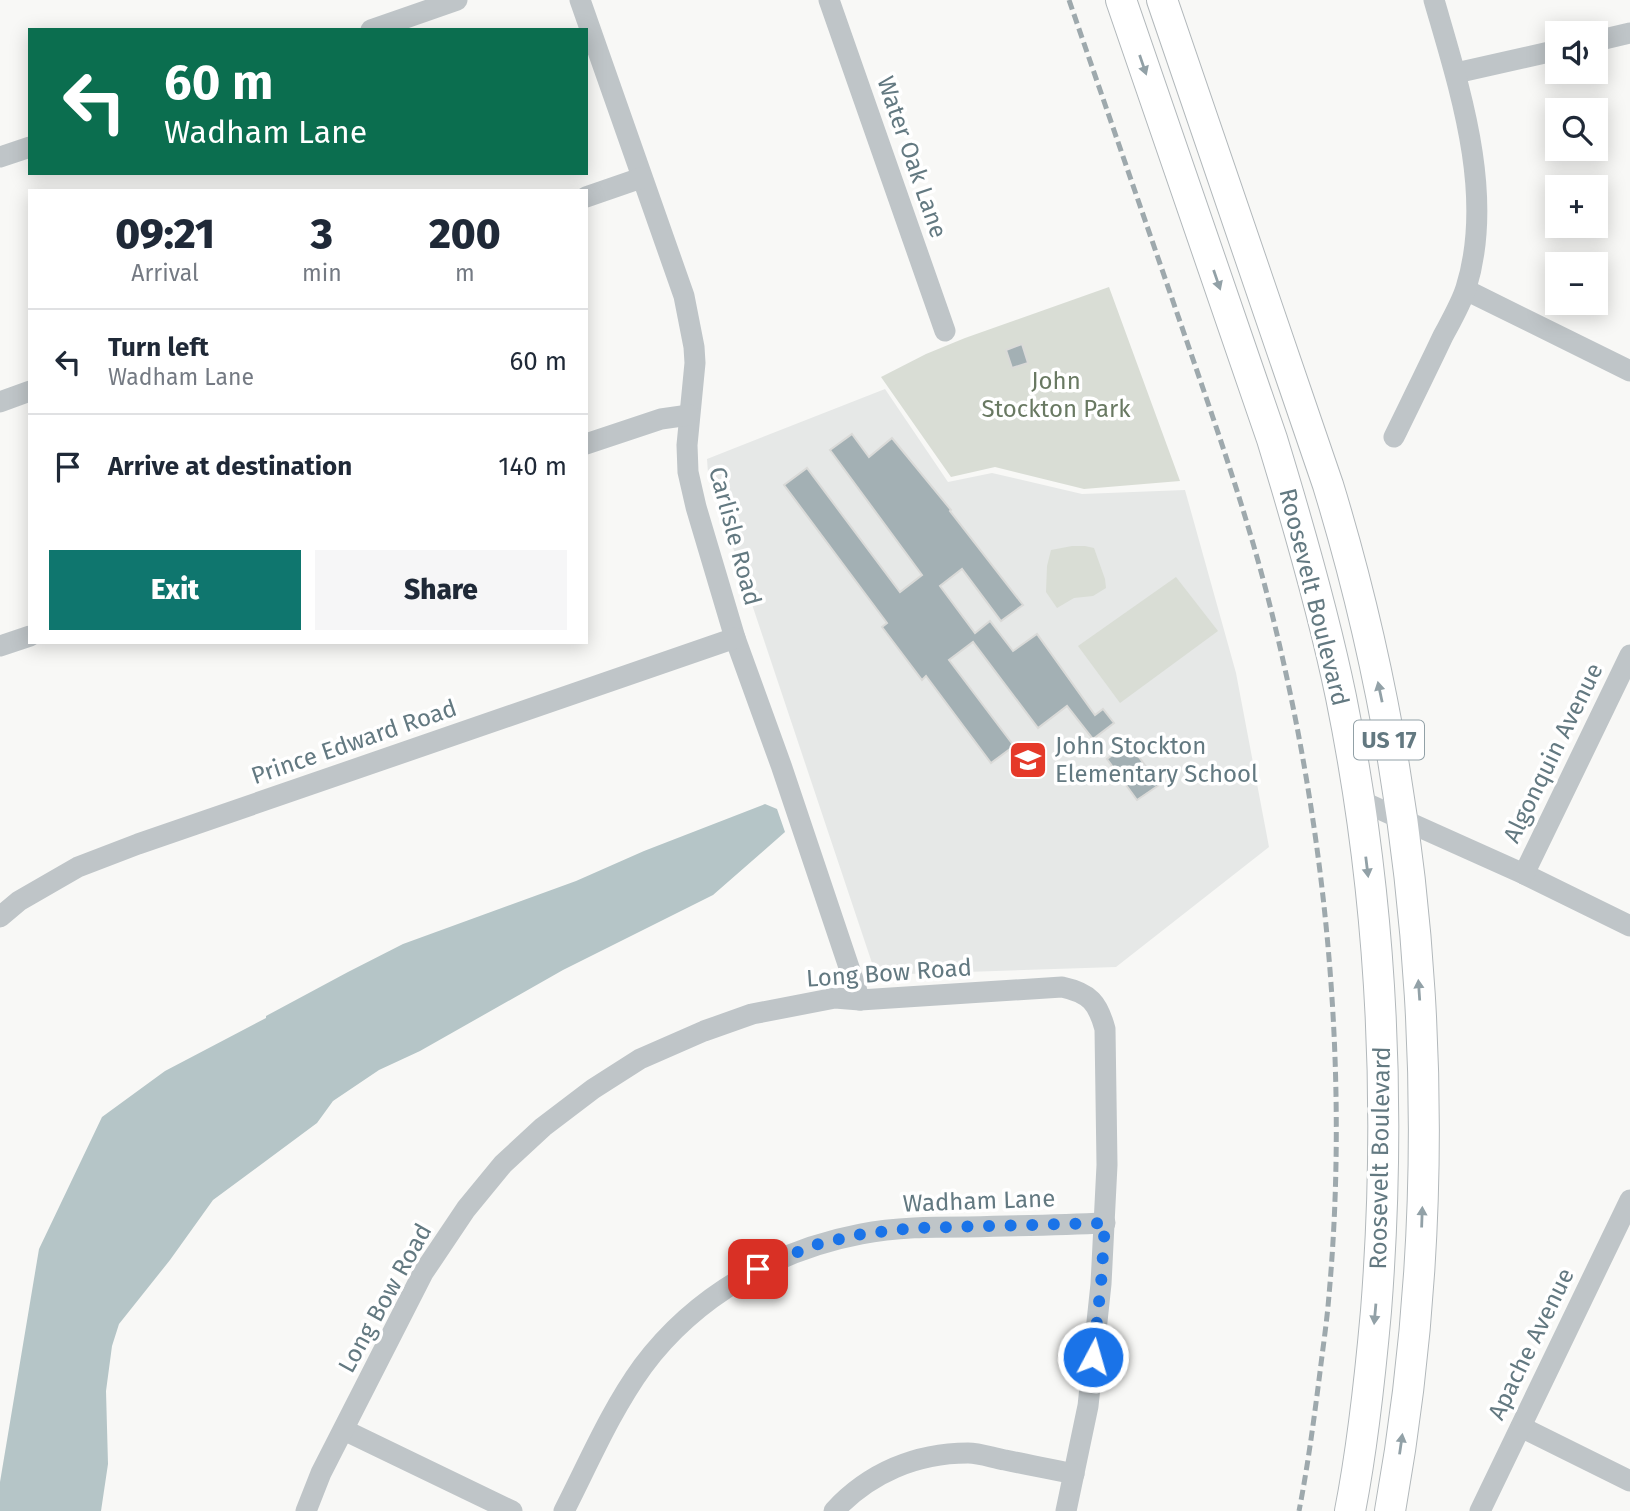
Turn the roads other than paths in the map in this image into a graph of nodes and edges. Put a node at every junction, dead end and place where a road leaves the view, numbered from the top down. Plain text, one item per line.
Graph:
1 (457, 0) edge
2 (580, 0) edge
3 (829, 0) edge
4 (1121, 0) edge
5 (1162, 0) edge
6 (1434, 0) edge
7 (377, 28) edge
8 (1630, 33) edge
9 (1608, 38) edge
10 (1545, 53) edge
11 (1455, 74) junction
12 (28, 148) edge
13 (0, 157) edge
14 (641, 178) junction
15 (588, 196) edge
16 (1466, 290) junction
17 (945, 331) dead end
18 (1630, 371) edge
19 (28, 392) edge
20 (0, 402) edge
21 (689, 415) junction
22 (1394, 437) dead end
23 (588, 443) edge
24 (28, 637) edge
25 (736, 638) junction
26 (0, 646) edge
27 (1630, 655) edge
28 (1359, 800) junction
29 (1402, 819) junction
30 (1524, 874) junction
31 (0, 917) edge
32 (1630, 926) edge
33 (860, 1000) junction
34 (1630, 1200) edge
35 (1105, 1223) junction
36 (1521, 1427) junction
37 (344, 1430) junction
38 (1074, 1474) junction
39 (1630, 1481) edge
40 (306, 1511) edge
41 (512, 1511) edge
42 (564, 1511) edge
43 (834, 1511) edge
44 (1066, 1511) edge
45 (1350, 1511) edge
46 (1390, 1511) edge
47 (1480, 1511) edge

1 - 7 street
2 - 14 street, Carlisle Road
3 - 17 street, Water Oak Lane
4 -> 28 highway, Roosevelt Boulevard / US 17
29 -> 5 highway, Roosevelt Boulevard / US 17
6 - 11 street
8 - 9 street
10 - 11 street
11 - 16 street
12 - 13 street
14 - 15 street
14 - 21 street, Carlisle Road
16 - 18 street
16 - 22 street
19 - 20 street
21 - 23 street
21 - 25 street, Carlisle Road
24 - 26 street
25 - 31 street, Prince Edward Road
25 - 33 street, Carlisle Road
27 - 30 street, Algonquin Avenue
28 - 29 street
28 -> 45 highway, Roosevelt Boulevard / US 17
29 - 30 street
46 -> 29 highway, Roosevelt Boulevard / US 17
30 - 32 street
33 - 35 street, Long Bow Road
33 - 37 street, Long Bow Road
34 - 36 street, Apache Avenue
35 - 38 street
35 - 42 street, Wadham Lane
36 - 39 street
36 - 47 street, Apache Avenue
37 - 40 street, Long Bow Road
37 - 41 street
38 - 43 street
38 - 44 street

